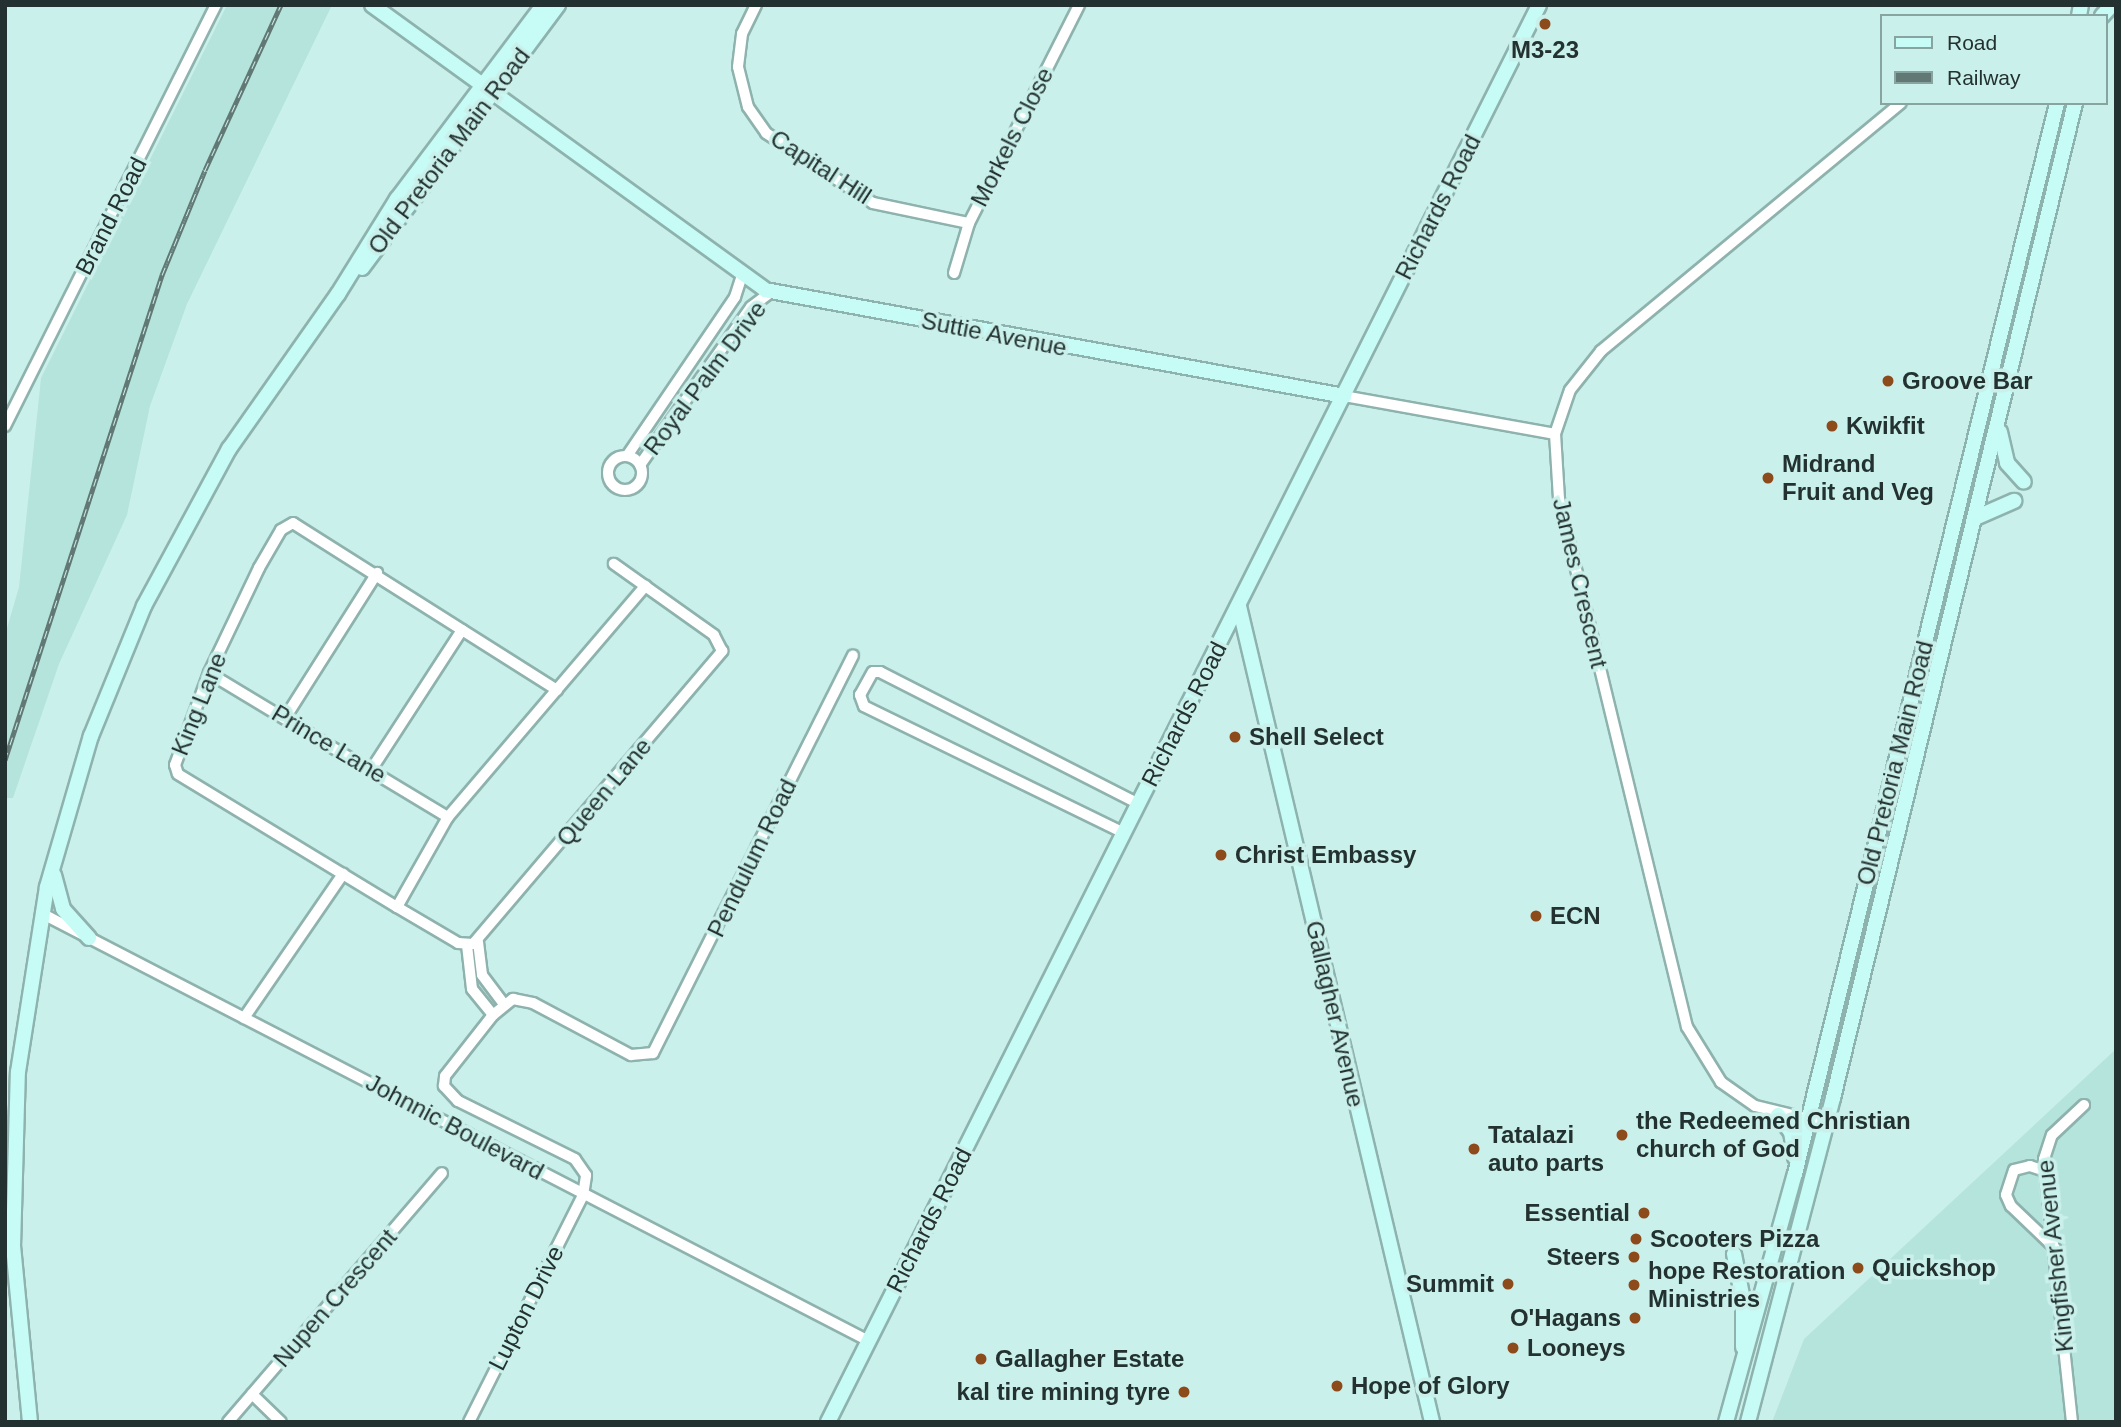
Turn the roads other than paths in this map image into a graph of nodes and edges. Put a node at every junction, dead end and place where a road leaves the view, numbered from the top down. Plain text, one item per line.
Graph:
1 (216, 5) edge
2 (372, 5) edge
3 (543, 5) edge
4 (558, 5) edge
5 (756, 5) edge
6 (1079, 5) edge
7 (1539, 5) edge
8 (486, 89) junction
9 (1899, 105) edge
10 (2057, 105) edge
11 (2075, 105) edge
12 (969, 223) junction
13 (954, 273) dead end
14 (742, 276) junction
15 (771, 292) junction
16 (695, 355) junction
17 (710, 365) junction
18 (1344, 396) junction
19 (2000, 420) junction
20 (5, 426) edge
21 (1555, 434) junction
22 (627, 456) junction
23 (640, 465) junction
24 (2024, 482) dead end
25 (2014, 501) dead end
26 (1975, 519) junction
27 (614, 565) dead end
28 (377, 573) junction
29 (645, 586) junction
30 (1239, 606) junction
31 (462, 630) junction
32 (853, 656) dead end
33 (209, 673) junction
34 (556, 690) junction
35 (285, 718) junction
36 (371, 770) junction
37 (1139, 804) junction
38 (447, 817) junction
39 (1124, 833) junction
40 (54, 859) junction
41 (343, 874) junction
42 (397, 907) junction
43 (41, 914) junction
44 (89, 938) junction
45 (478, 942) junction
46 (467, 945) junction
47 (503, 1003) junction
48 (493, 1014) junction
49 (244, 1018) junction
50 (2084, 1105) dead end
51 (1778, 1115) junction
52 (1808, 1120) junction
53 (1826, 1123) junction
54 (2045, 1171) junction
55 (442, 1173) dead end
56 (1795, 1174) junction
57 (583, 1195) junction
58 (2055, 1248) junction
59 (1734, 1254) dead end
60 (867, 1340) junction
61 (1743, 1370) junction
62 (251, 1394) junction
63 (30, 1422) edge
64 (228, 1422) edge
65 (281, 1422) edge
66 (469, 1422) edge
67 (828, 1422) edge
68 (1432, 1422) edge
69 (1726, 1422) edge
70 (1748, 1422) edge
71 (2072, 1422) edge

1 - 20 street, Brand Road
2 - 8 main road, Suttie Avenue
3 - 8 main road, Old Pretoria Main Road
4 - 8 main road, Old Pretoria Main Road
5 - 12 street, Capital Hill
6 - 12 street, Morkels Close
7 - 18 main road, Richards Road
8 - 14 main road, Suttie Avenue
8 - 40 main road, Old Pretoria Main Road
9 - 21 street, James Crescent
10 - 52 main road, Old Pretoria Main Road
11 - 19 main road, Old Pretoria Main Road
12 - 13 street, Morkels Close
14 - 15 main road, Suttie Avenue
14 - 16 street, Royal Palm Drive
15 - 17 street, Royal Palm Drive
15 - 18 main road, Suttie Avenue
16 - 17 street
16 - 22 street, Royal Palm Drive
17 - 23 street, Royal Palm Drive
18 - 21 street, Suttie Avenue
18 - 30 main road, Richards Road
19 - 24 main road
19 - 26 main road, Old Pretoria Main Road
21 - 51 street, James Crescent
22 - 23 street
22 - 23 street
25 - 26 main road
26 - 53 main road, Old Pretoria Main Road
27 - 29 street
28 - 31 street, King Lane
28 - 33 street, King Lane
28 - 35 street
29 - 34 street
29 - 45 street, Queen Lane
30 - 37 main road, Richards Road
30 - 68 main road, Gallagher Avenue
31 - 34 street, King Lane
31 - 36 street
32 - 47 street, Pendulum Road
33 - 35 street, Prince Lane
33 - 41 street, King Lane
34 - 38 street
35 - 36 street, Prince Lane
36 - 38 street, Prince Lane
37 - 39 main road, Richards Road
37 - 39 street
38 - 42 street
39 - 60 main road, Richards Road
40 - 43 main road, Old Pretoria Main Road
40 - 44 main road
41 - 42 street, King Lane
41 - 49 street
42 - 46 street
43 - 44 street, Johnnic Boulevard
43 - 63 main road, Old Pretoria Main Road
44 - 49 street, Johnnic Boulevard
45 - 46 street
45 - 47 street
46 - 48 street
47 - 48 street
48 - 57 street
49 - 57 street, Johnnic Boulevard
50 - 54 street, Kingfisher Avenue
51 - 52 street, James Crescent
51 - 56 main road
52 - 53 street, James Crescent
52 - 56 main road, Old Pretoria Main Road
53 - 70 main road, Old Pretoria Main Road
54 - 58 street, Kingfisher Avenue
54 - 58 street
55 - 62 street, Nupen Crescent
56 - 61 main road, Old Pretoria Main Road
57 - 60 street, Johnnic Boulevard
57 - 66 street, Lupton Drive
58 - 71 street, Kingfisher Avenue
59 - 61 main road
60 - 67 main road, Richards Road
61 - 69 main road, Old Pretoria Main Road
62 - 64 street, Nupen Crescent
62 - 65 street

